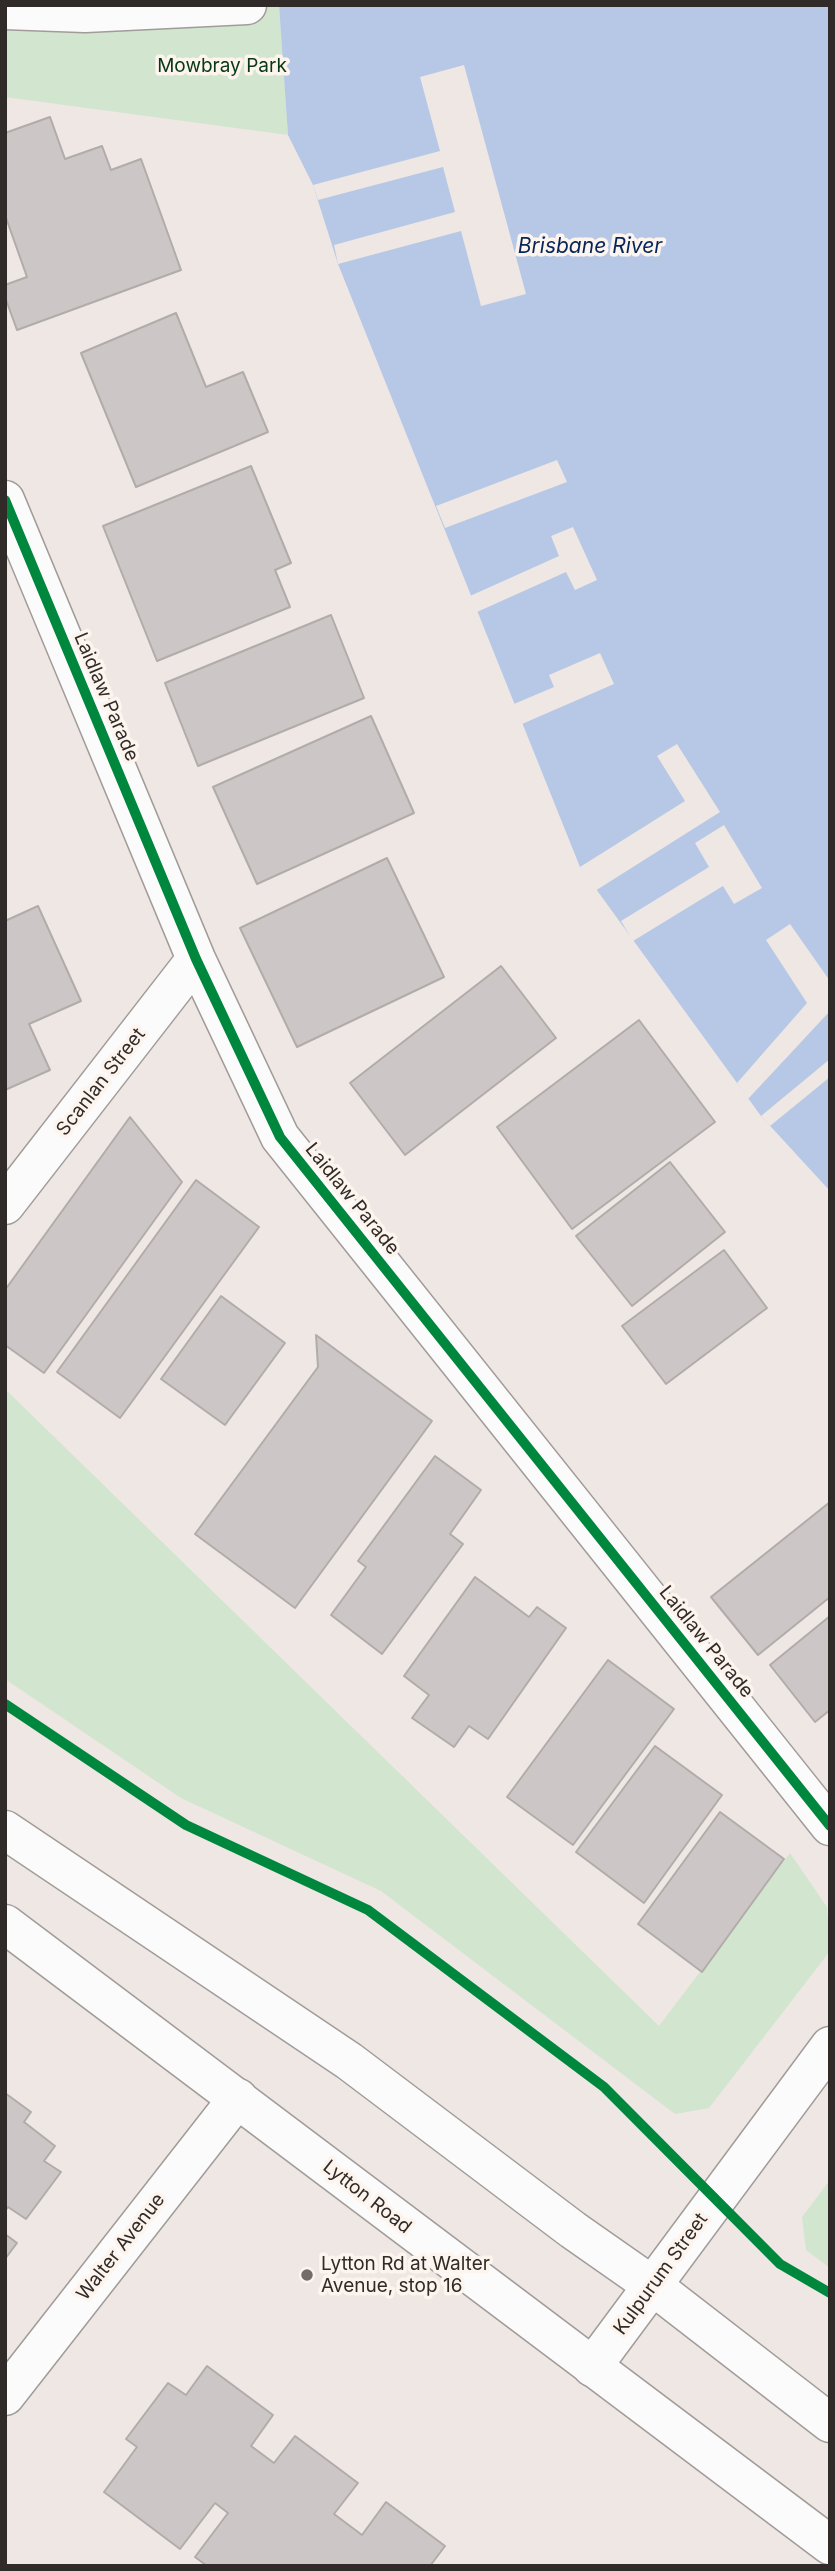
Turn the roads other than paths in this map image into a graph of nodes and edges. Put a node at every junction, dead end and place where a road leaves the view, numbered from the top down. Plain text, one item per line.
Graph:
1 (247, 5) edge
2 (5, 10) edge
3 (8, 513) edge
4 (196, 959) junction
5 (5, 1205) edge
6 (830, 1826) edge
7 (5, 1830) edge
8 (5, 1924) edge
9 (830, 2046) edge
10 (239, 2098) junction
11 (653, 2286) junction
12 (592, 2367) junction
13 (5, 2396) edge
14 (830, 2423) edge
15 (830, 2545) edge

1 - 2 street
3 - 4 street, Laidlaw Parade
4 - 5 street, Scanlan Street
4 - 6 street, Laidlaw Parade
7 - 11 street
8 - 10 street, Lytton Road
9 - 11 street, Kulpurum Street
10 - 12 street, Lytton Road
10 - 13 street, Walter Avenue
11 - 12 street, Kulpurum Street
11 - 14 street
12 - 15 street, Lytton Road

